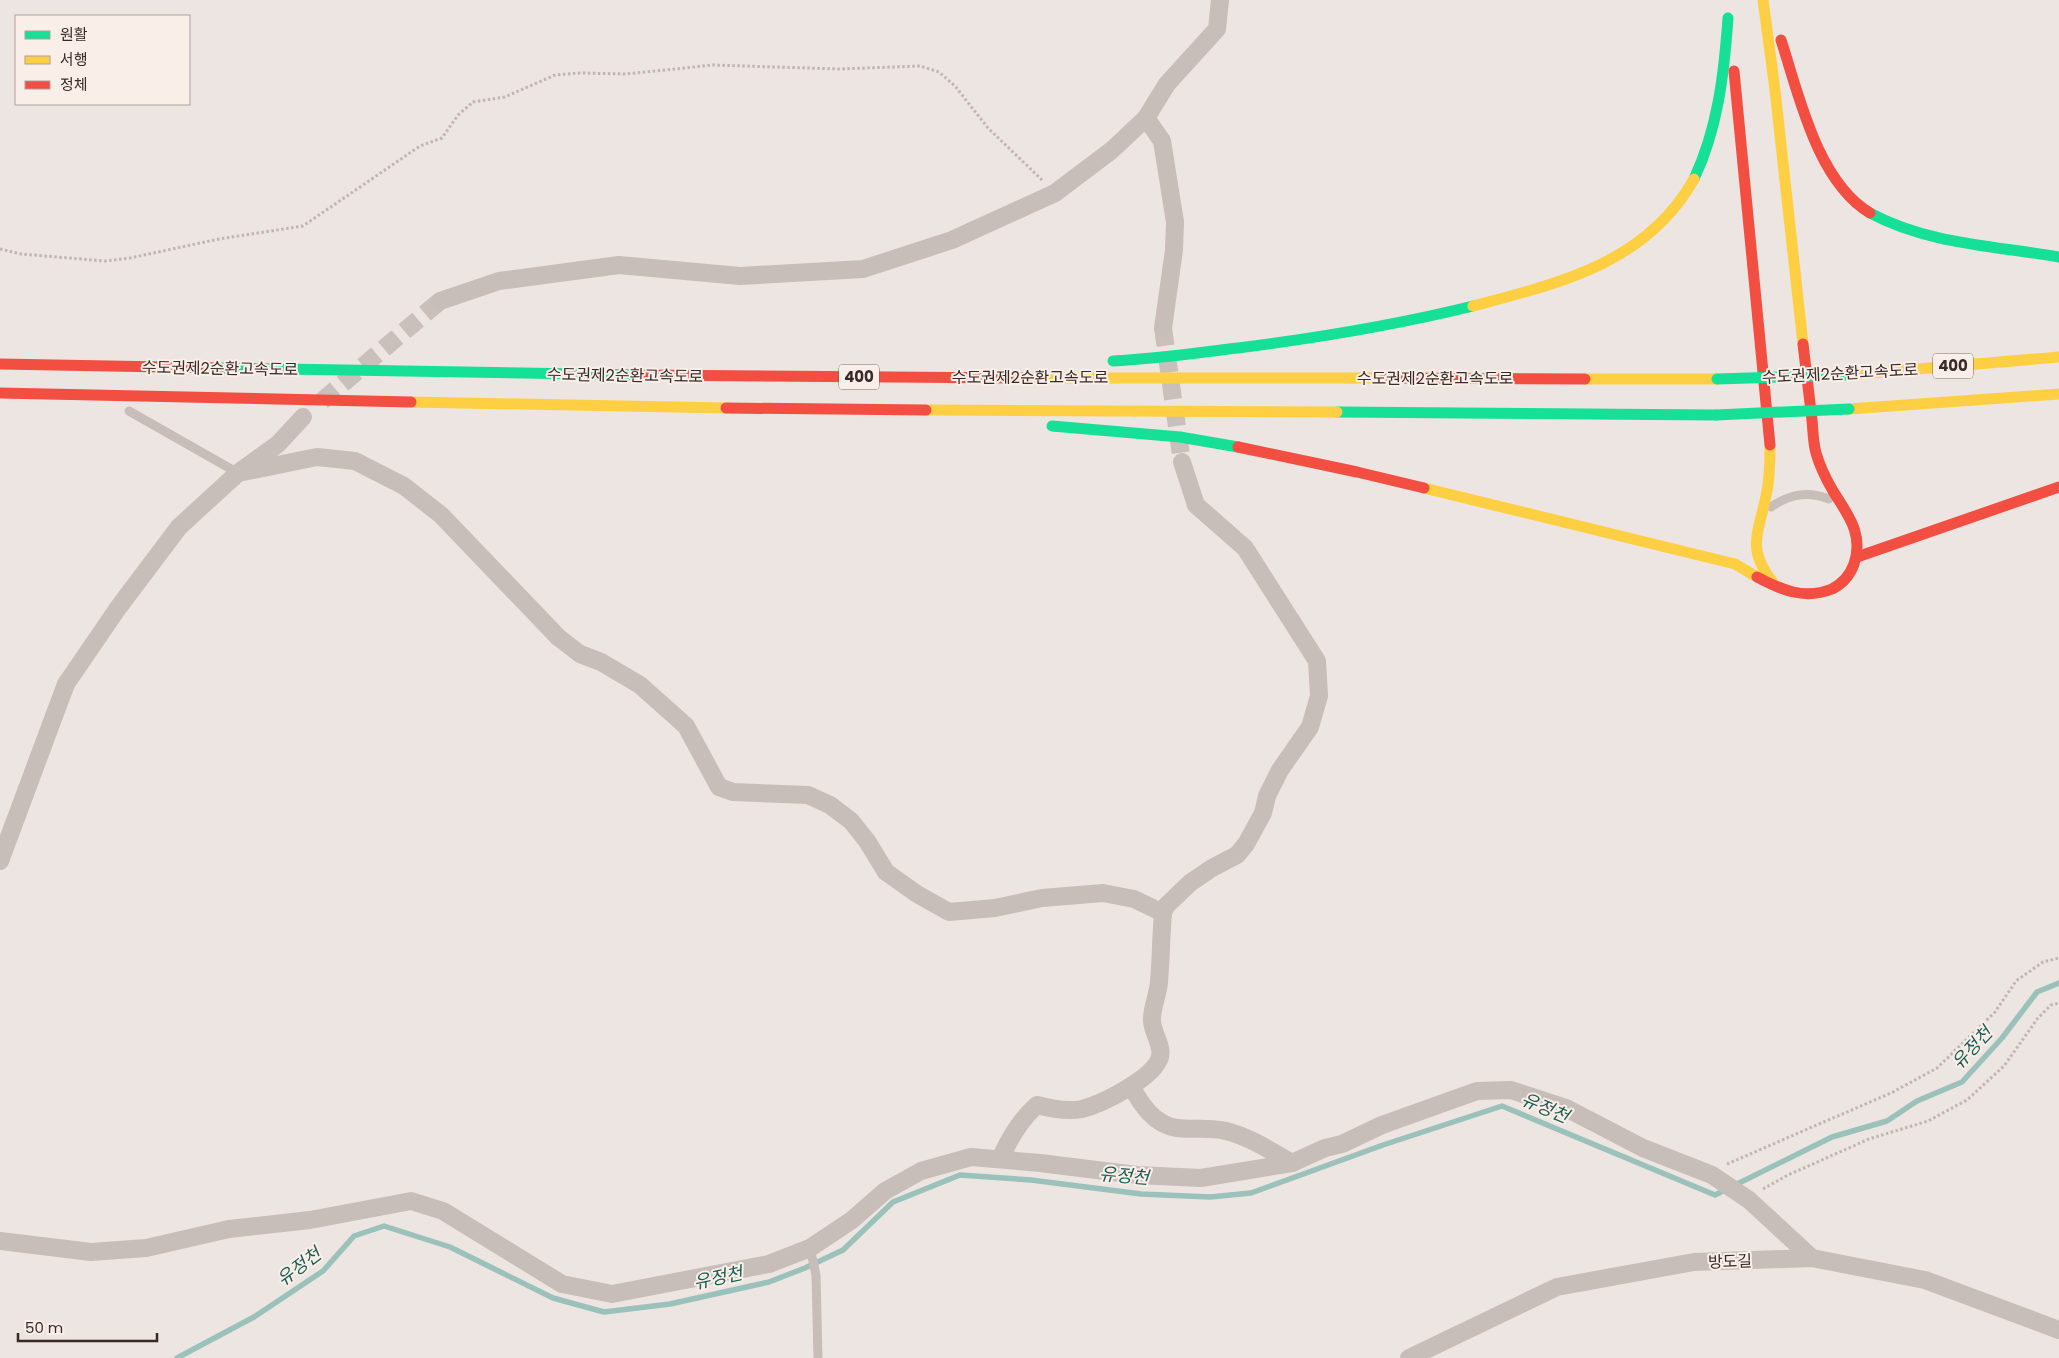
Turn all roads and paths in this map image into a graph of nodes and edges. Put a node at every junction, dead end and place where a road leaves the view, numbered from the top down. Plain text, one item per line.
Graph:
1 (1220, 0) edge
2 (1765, 0) edge
3 (1146, 118) junction
4 (1055, 193) junction
5 (0, 249) edge
6 (2059, 257) edge
7 (440, 302) tunnel mouth
8 (1163, 328) tunnel mouth
9 (2059, 357) edge
10 (1101, 362) dead end
11 (0, 364) edge
12 (1013, 366) dead end
13 (770, 377) junction
14 (0, 393) edge
15 (2059, 394) edge
16 (782, 407) junction
17 (129, 411) dead end
18 (304, 417) dead end
19 (1002, 422) dead end
20 (1041, 425) dead end
21 (1182, 462) tunnel mouth
22 (238, 473) junction
23 (2059, 488) edge
24 (1845, 510) junction
25 (1760, 522) junction
26 (1857, 557) junction
27 (1774, 585) junction
28 (0, 861) edge
29 (1163, 913) junction
30 (2059, 958) edge
31 (2059, 1003) edge
32 (1131, 1086) junction
33 (1000, 1159) junction
34 (1292, 1163) junction
35 (1716, 1178) junction
36 (1744, 1196) junction
37 (0, 1241) edge
38 (810, 1248) junction
39 (1812, 1258) junction
40 (2059, 1330) edge
41 (818, 1358) edge
42 (1409, 1358) edge

1 - 3 street
2 - 6 highway
2 - 24 highway
3 - 4 street
3 - 8 street
4 - 5 path
4 - 7 street
9 - 13 highway, 수도권제2순환고속도로 / 400, bridge
10 - 25 highway
11 - 13 highway, 수도권제2순환고속도로 / 400
12 - 13 highway
14 - 16 highway, 수도권제2순환고속도로 / 400
15 - 16 highway, 수도권제2순환고속도로 / 400, bridge
16 - 19 highway
17 - 22 lane
18 - 22 street
20 - 27 highway
21 - 29 street
22 - 28 street
22 - 29 street
23 - 26 highway
24 - 25 lane
24 - 26 highway
25 - 27 highway
26 - 27 highway
29 - 32 street
30 - 35 path
31 - 36 path
32 - 33 street
32 - 34 street
33 - 34 street
33 - 38 street
34 - 35 street
35 - 36 street
36 - 39 street
37 - 38 street
38 - 41 lane
39 - 40 street, 방도길
39 - 42 street, 방도길

